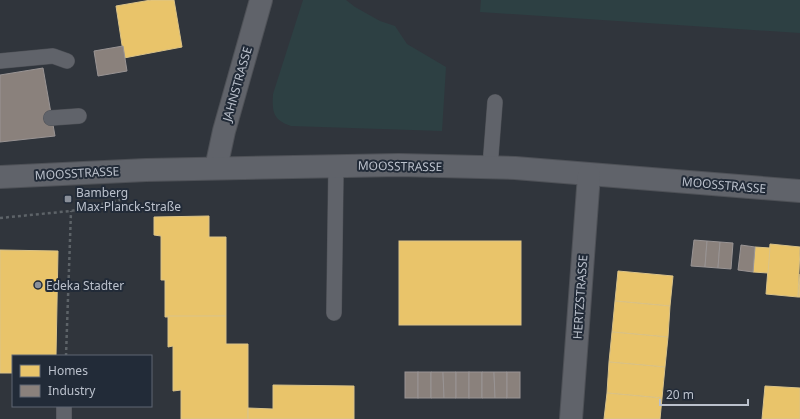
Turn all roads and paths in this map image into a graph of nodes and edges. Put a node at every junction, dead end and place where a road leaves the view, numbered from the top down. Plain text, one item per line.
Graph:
1 (261, 0) edge
2 (0, 61) edge
3 (67, 61) dead end
4 (495, 102) dead end
5 (79, 116) dead end
6 (51, 118) dead end
7 (336, 165) junction
8 (216, 168) junction
9 (490, 168) junction
10 (589, 175) junction
11 (0, 177) edge
12 (800, 191) edge
13 (71, 211) dead end
14 (334, 313) dead end
15 (66, 355) edge
16 (64, 407) edge
17 (64, 419) edge
18 (571, 419) edge

1 - 8 street, JAHNSTRASSE
2 - 3 lane
4 - 9 lane
5 - 6 lane
7 - 8 street, MOOSSTRASSE
7 - 9 street, MOOSSTRASSE
7 - 14 lane
8 - 11 street, MOOSSTRASSE
9 - 10 street, MOOSSTRASSE
10 - 12 street, MOOSSTRASSE
10 - 18 street, HERTZSTRASSE
13 - 15 path
16 - 17 lane

